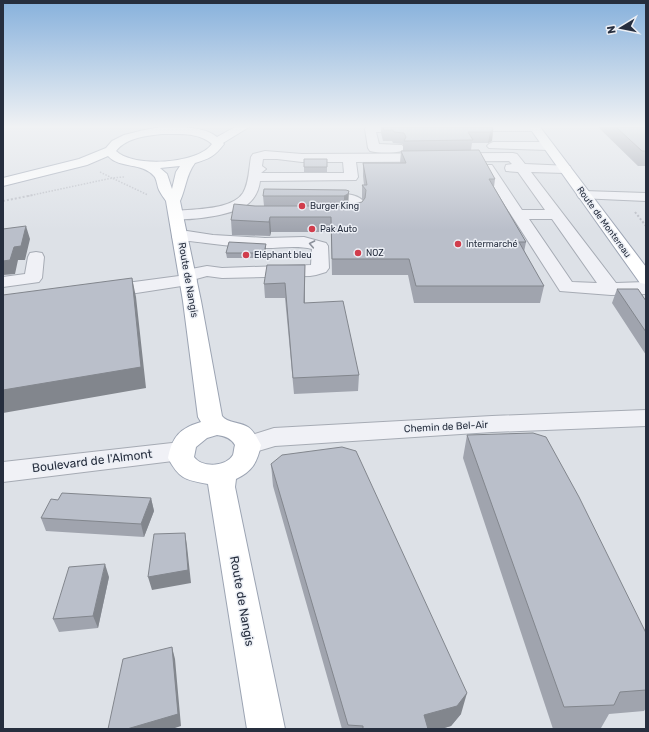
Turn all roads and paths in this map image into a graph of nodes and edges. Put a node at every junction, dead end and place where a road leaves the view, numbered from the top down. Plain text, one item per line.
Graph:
1 (85, 161) edge
2 (128, 161) edge
3 (188, 161) edge
4 (190, 161) edge
5 (255, 161) edge
6 (317, 161) edge
7 (461, 161) edge
8 (516, 161) edge
9 (559, 161) edge
10 (140, 164) junction
11 (350, 168) junction
12 (487, 168) junction
13 (521, 168) junction
14 (565, 169) junction
15 (3, 182) edge
16 (252, 183) junction
17 (3, 189) edge
18 (584, 195) junction
19 (151, 197) dead end
20 (303, 197) edge
21 (646, 197) edge
22 (264, 198) edge
23 (3, 201) edge
24 (174, 208) junction
25 (231, 208) junction
26 (246, 214) edge
27 (518, 214) junction
28 (322, 215) edge
29 (556, 215) junction
30 (180, 237) junction
31 (220, 242) junction
32 (36, 257) dead end
33 (232, 265) junction
34 (207, 271) junction
35 (187, 278) junction
36 (646, 279) edge
37 (3, 282) edge
38 (646, 288) edge
39 (611, 289) junction
40 (88, 294) edge
41 (646, 418) edge
42 (217, 427) junction
43 (248, 445) junction
44 (181, 451) junction
45 (3, 472) edge
46 (223, 473) junction
47 (266, 729) edge

1 - 15 main road
2 - 10 main road
3 - 10 main road
4 - 24 main road
5 - 16 street
6 - 11 street
7 - 11 street
8 - 13 street
9 - 14 main road, Route de Montereau
10 - 17 main road
10 - 24 main road, Route de Nangis
11 - 12 street
11 - 16 street
12 - 13 street
12 - 27 street
13 - 14 street
13 - 29 street
14 - 18 main road, Route de Montereau
16 - 22 street
16 - 25 street
18 - 21 street
18 - 36 main road, Route de Montereau
19 - 23 path
20 - 28 street
24 - 25 street
24 - 30 main road, Route de Nangis
25 - 26 street
27 - 29 street
27 - 39 street
29 - 39 street
30 - 31 street
30 - 35 main road, Route de Nangis
31 - 33 street
31 - 33 street
34 -> 31 street
32 - 37 street
33 - 34 street
34 - 35 street
35 - 40 street
35 - 42 main road, Route de Nangis
38 - 39 street
41 - 43 street, Chemin de Bel-Air
42 - 43 main road
42 - 44 main road
43 - 46 main road
44 - 45 street, Boulevard de l'Almont
44 - 46 main road
46 - 47 main road, Route de Nangis

